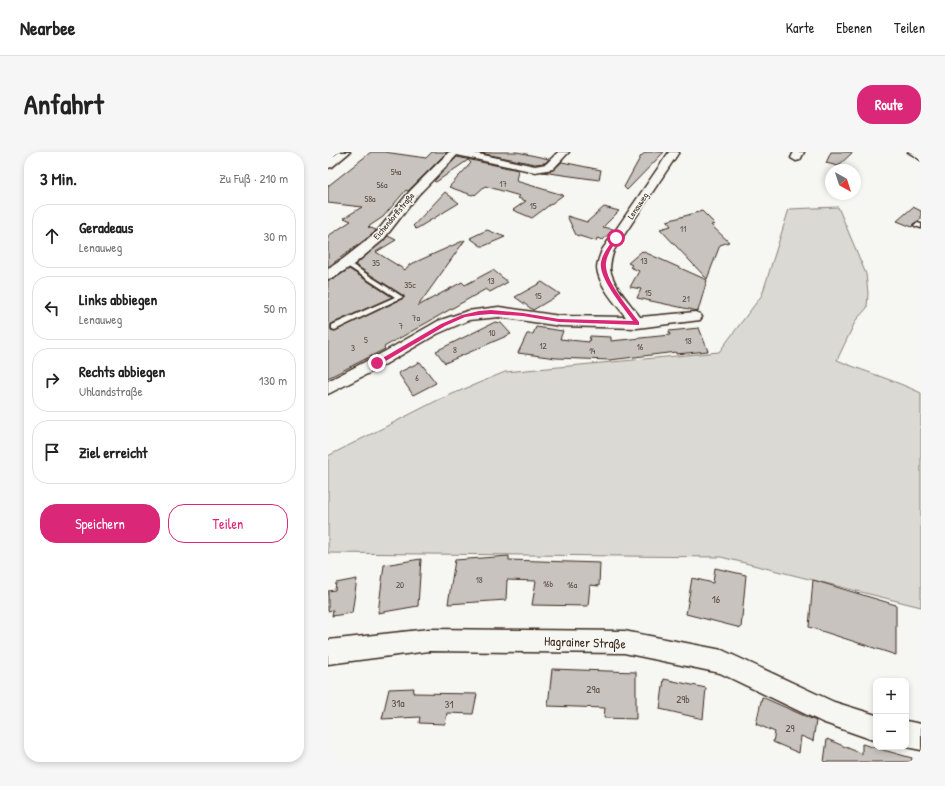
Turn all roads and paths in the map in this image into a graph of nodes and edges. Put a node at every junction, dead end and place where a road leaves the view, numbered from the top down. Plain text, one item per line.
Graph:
1 (345, 152) edge
2 (455, 152) edge
3 (564, 152) edge
4 (674, 152) edge
5 (913, 152) edge
6 (921, 157) edge
7 (328, 165) edge
8 (346, 263) junction
9 (328, 275) edge
10 (695, 317) dead end
11 (637, 323) junction
12 (335, 327) dead end
13 (328, 388) edge
14 (328, 652) edge
15 (873, 727) edge
16 (909, 735) edge
17 (921, 737) edge

1 - 7 street
2 - 3 street
2 - 8 street, Eichendorffstraße
4 - 11 street, Lenauweg
5 - 6 street
8 - 9 street, Eichendorffstraße
8 - 12 lane
10 - 11 street
11 - 13 street
14 - 15 street, Hagrainer Straße
16 - 17 street

